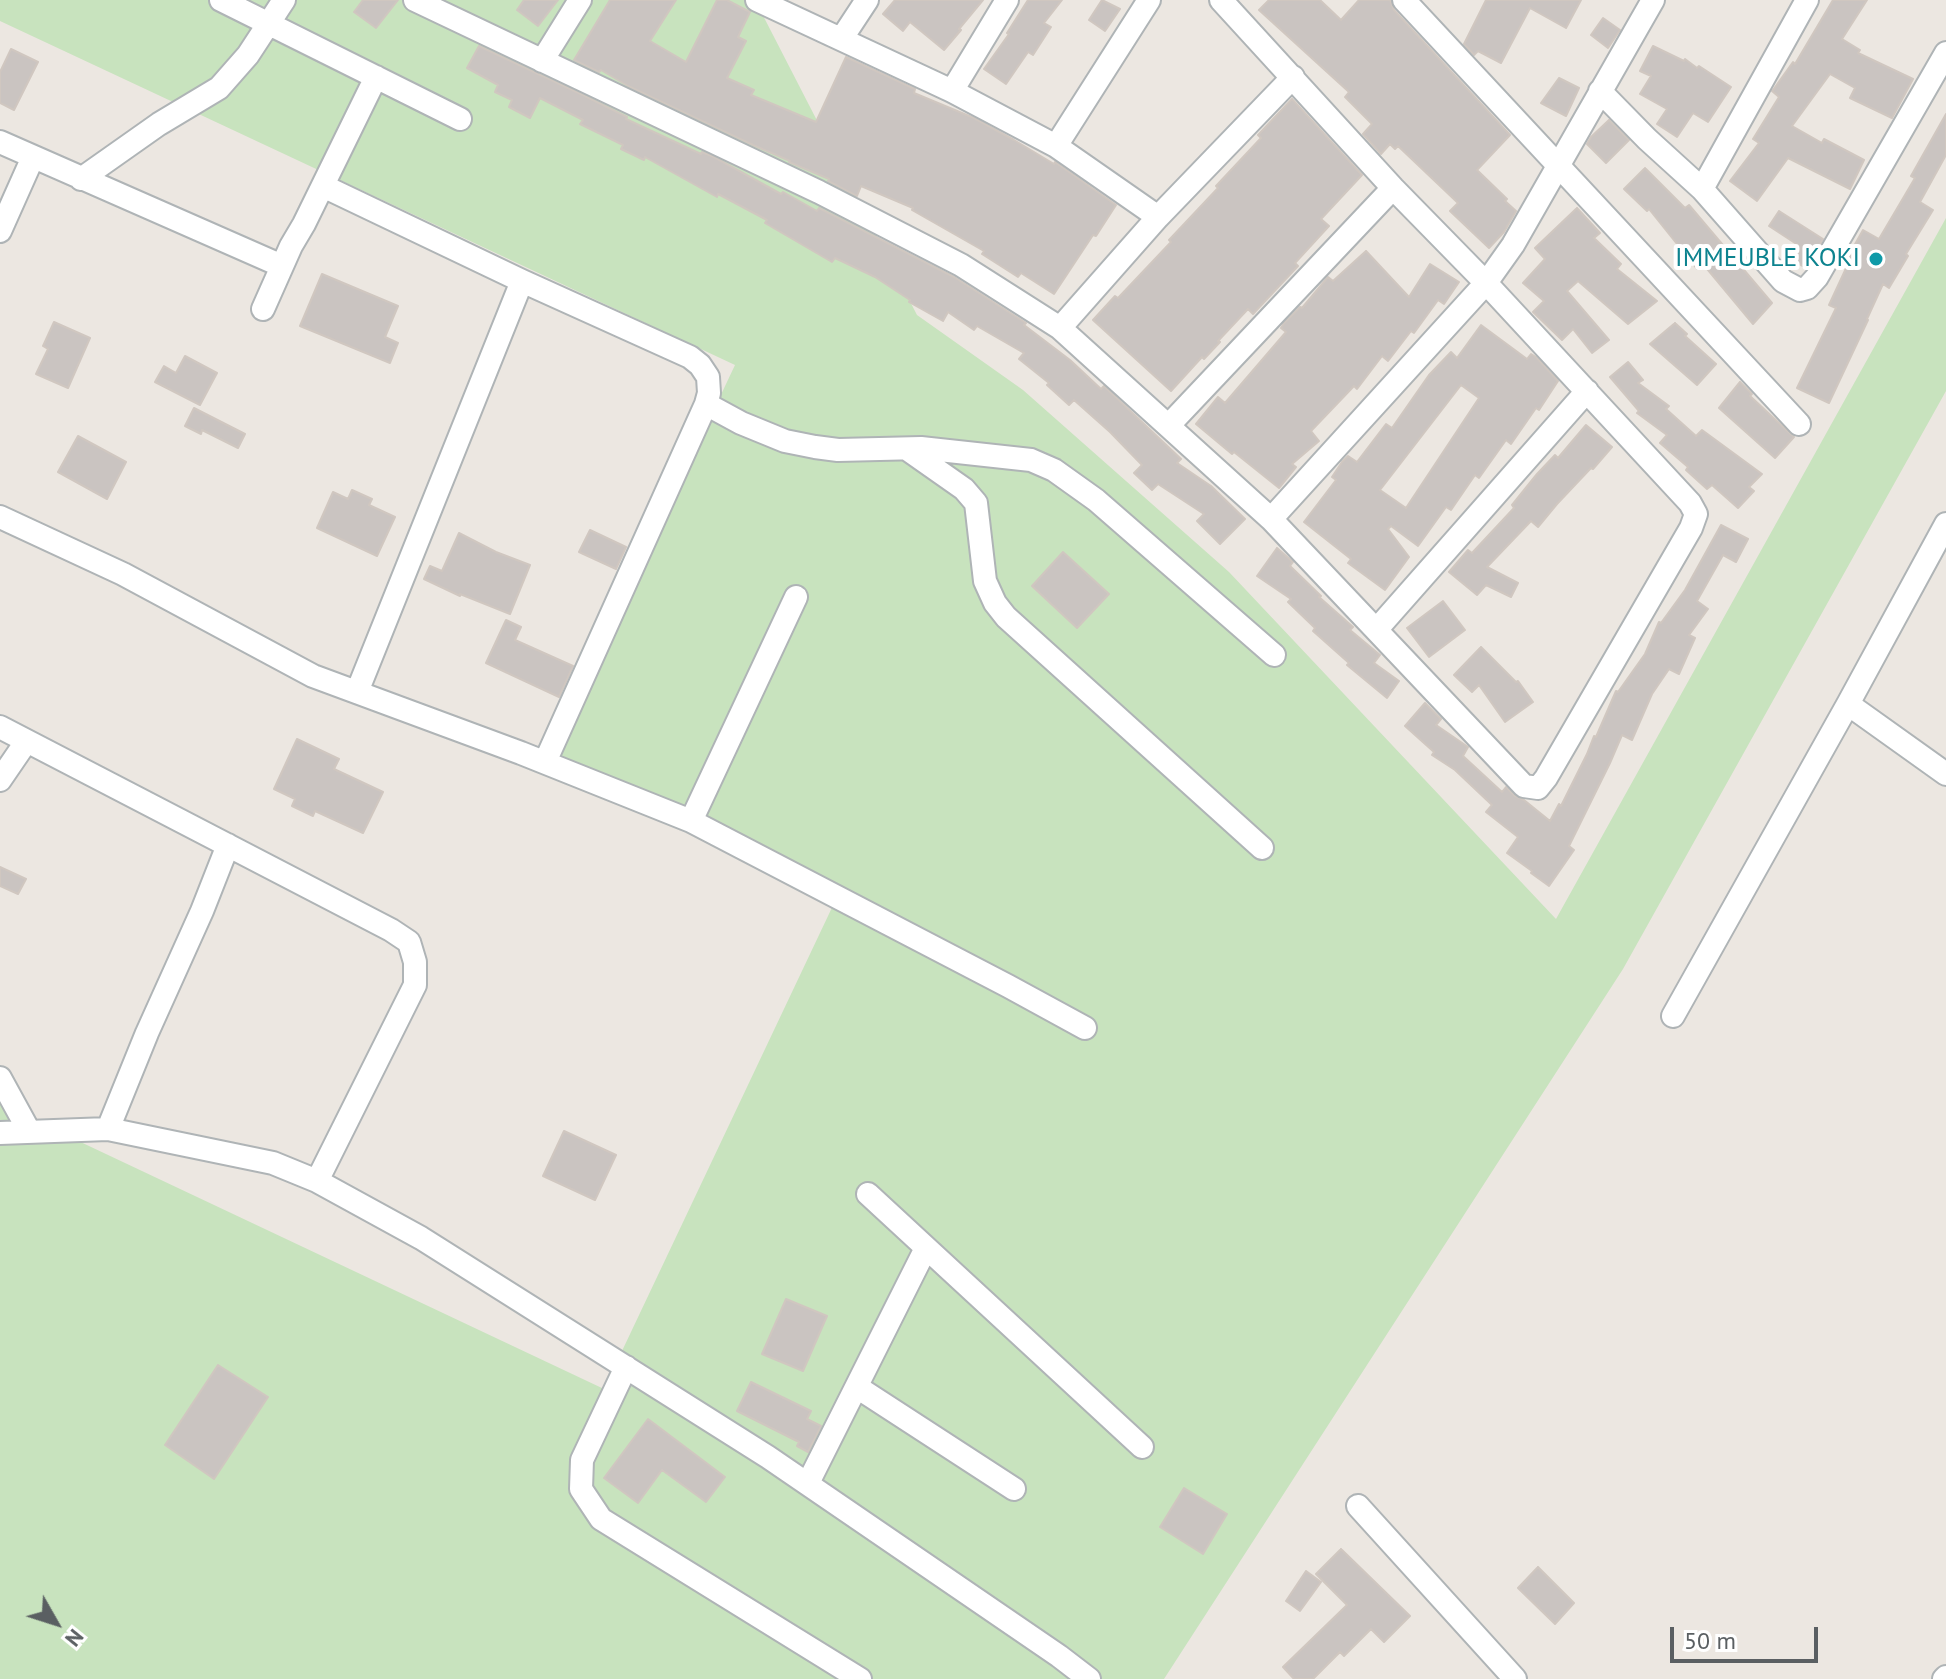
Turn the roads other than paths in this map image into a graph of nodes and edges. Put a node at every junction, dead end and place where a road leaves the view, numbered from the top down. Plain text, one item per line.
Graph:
1 (221, 0) edge
2 (284, 0) edge
3 (580, 0) edge
4 (757, 0) edge
5 (867, 0) edge
6 (1007, 0) edge
7 (1149, 0) edge
8 (1221, 0) edge
9 (1404, 0) edge
10 (1653, 0) edge
11 (1807, 0) edge
12 (426, 2) edge
13 (269, 23) junction
14 (842, 38) junction
15 (1946, 53) edge
16 (542, 61) junction
17 (376, 77) junction
18 (1293, 77) junction
19 (952, 91) junction
20 (1600, 91) junction
21 (460, 119) dead end
22 (0, 142) edge
23 (1056, 146) junction
24 (33, 157) junction
25 (1558, 166) junction
26 (81, 179) junction
27 (323, 186) junction
28 (1393, 188) junction
29 (1702, 189) junction
30 (1158, 217) junction
31 (0, 231) edge
32 (282, 266) junction
33 (522, 281) junction
34 (1486, 283) junction
35 (263, 309) dead end
36 (1060, 328) junction
37 (1587, 391) junction
38 (706, 404) junction
39 (1799, 424) dead end
40 (1169, 425) junction
41 (907, 449) junction
42 (0, 517) edge
43 (1271, 519) junction
44 (1946, 524) edge
45 (796, 597) dead end
46 (1377, 629) junction
47 (1274, 655) dead end
48 (357, 692) junction
49 (1848, 704) junction
50 (0, 727) edge
51 (26, 742) junction
52 (545, 762) junction
53 (1946, 774) edge
54 (0, 780) edge
55 (691, 821) junction
56 (228, 845) junction
57 (1262, 848) dead end
58 (1673, 1016) dead end
59 (1085, 1028) dead end
60 (0, 1078) edge
61 (108, 1129) junction
62 (29, 1131) junction
63 (0, 1133) edge
64 (317, 1181) junction
65 (868, 1194) dead end
66 (926, 1248) junction
67 (626, 1367) junction
68 (857, 1387) junction
69 (1142, 1447) dead end
70 (808, 1483) junction
71 (1014, 1489) dead end
72 (1358, 1506) dead end
73 (860, 1679) edge
74 (1089, 1679) edge
75 (1515, 1679) edge

1 - 13 street
2 - 13 street
3 - 16 street
4 - 14 street
5 - 14 street
6 - 19 street
7 - 23 street
8 - 18 street
9 - 25 street
10 - 20 street
11 - 29 street
12 - 16 street
13 - 17 street
13 - 26 street
14 - 19 street
15 - 29 street
16 - 36 street
17 - 21 street
17 - 27 street
18 - 28 street
18 - 30 street
19 - 23 street
20 - 25 street
20 - 29 street
22 - 24 street
23 - 30 street
24 - 26 street
24 - 31 street
25 - 34 street
25 - 39 street
26 - 32 street
27 - 32 street
27 - 33 street
28 - 34 street
28 - 40 street
30 - 36 street
32 - 35 street
33 - 38 street
33 - 48 street
34 - 37 street
34 - 43 street
36 - 40 street
37 - 46 street
37 - 46 street
38 - 41 street
38 - 52 street
40 - 43 street
41 - 47 street
41 - 57 street
42 - 48 street
43 - 46 street
44 - 49 street
45 - 55 street
48 - 52 street
49 - 53 street
49 - 58 street
50 - 51 street
51 - 54 street
51 - 56 street
52 - 55 street
55 - 59 street
56 - 61 street
56 - 64 street
60 - 62 street
61 - 62 street
61 - 64 street
62 - 63 street
64 - 67 street
65 - 66 street
66 - 68 street
66 - 69 street
67 - 70 street
67 - 73 street
68 - 70 street
68 - 71 street
70 - 74 street
72 - 75 street

